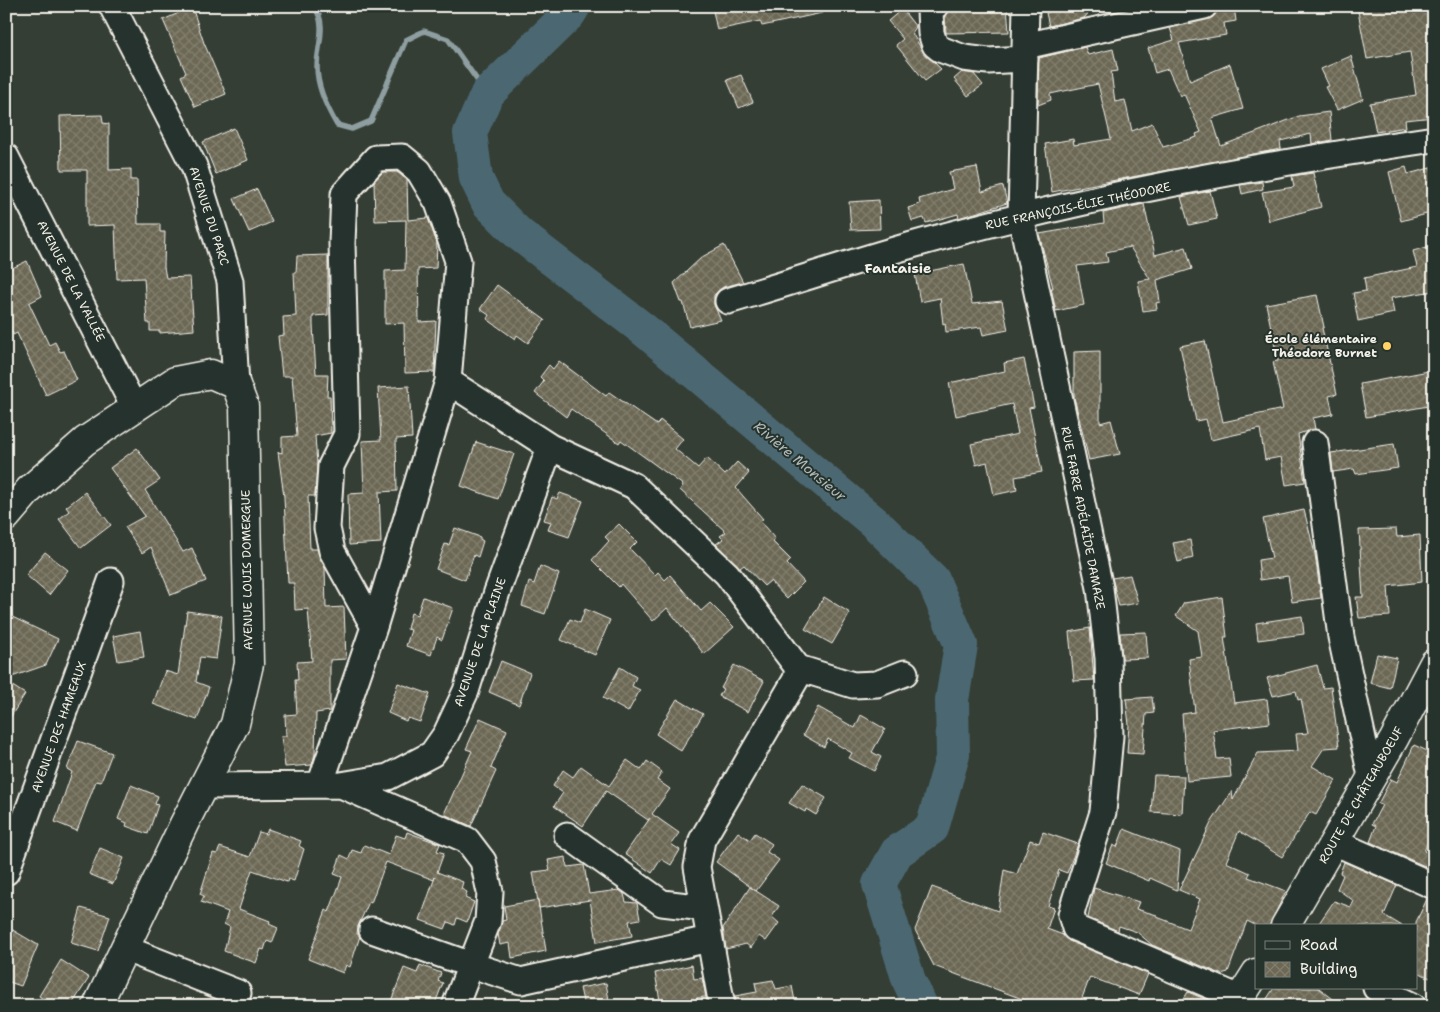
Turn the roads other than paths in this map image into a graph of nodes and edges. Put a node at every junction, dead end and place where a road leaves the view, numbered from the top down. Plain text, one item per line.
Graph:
1 (112, 6) edge
2 (935, 6) edge
3 (1026, 6) edge
4 (1204, 6) edge
5 (1025, 52) junction
6 (1434, 139) edge
7 (6, 157) edge
8 (1021, 217) junction
9 (728, 301) dead end
10 (448, 381) junction
11 (236, 385) junction
12 (134, 407) junction
13 (1315, 443) dead end
14 (550, 447) junction
15 (6, 517) edge
16 (111, 581) dead end
17 (374, 627) junction
18 (1434, 663) edge
19 (798, 668) junction
20 (905, 673) dead end
21 (1371, 776) junction
22 (330, 785) junction
23 (204, 786) junction
24 (567, 835) dead end
25 (1334, 842) junction
26 (6, 872) edge
27 (1434, 886) edge
28 (704, 908) junction
29 (1286, 924) edge
30 (372, 930) dead end
31 (709, 939) junction
32 (126, 949) junction
33 (471, 966) junction
34 (1255, 975) edge
35 (1380, 990) edge
36 (238, 993) dead end
37 (1238, 1002) edge
38 (96, 1006) edge
39 (455, 1006) edge
40 (722, 1006) edge
41 (1413, 1006) edge

1 - 11 street, AVENUE DU PARC
2 - 5 street
3 - 5 street, RUE FABRE ADÉLAÏDE DAMAZE
4 - 5 street
5 - 8 street, RUE FABRE ADÉLAÏDE DAMAZE
6 - 8 street, RUE FRANÇOIS-ÉLIE THÉODORE
7 - 12 street, AVENUE DE LA VALLÉE
8 - 9 street, RUE FRANÇOIS-ÉLIE THÉODORE
8 - 37 street, RUE FABRE ADÉLAÏDE DAMAZE
10 - 14 street
10 - 17 street
10 - 17 street
11 - 12 main road
11 - 23 main road, AVENUE LOUIS DOMERGUE
12 - 15 main road
13 - 21 street
14 - 19 street
14 - 22 street, AVENUE DE LA PLAINE
16 - 26 street, AVENUE DES HAMEAUX
17 - 22 street
18 - 21 main road, ROUTE DE CHÂTEAUBOEUF
19 - 20 street
19 - 28 street
21 - 25 main road, ROUTE DE CHÂTEAUBOEUF
22 - 23 street, AVENUE DE LA PLAINE
22 - 33 street
23 - 32 main road, AVENUE LOUIS DOMERGUE
24 - 28 street
25 - 27 street
25 - 29 main road, ROUTE DE CHÂTEAUBOEUF
28 - 31 street
30 - 33 street
31 - 33 street
31 - 40 street
32 - 36 street
32 - 38 main road, AVENUE LOUIS DOMERGUE
33 - 39 street
34 - 37 main road
35 - 41 street

